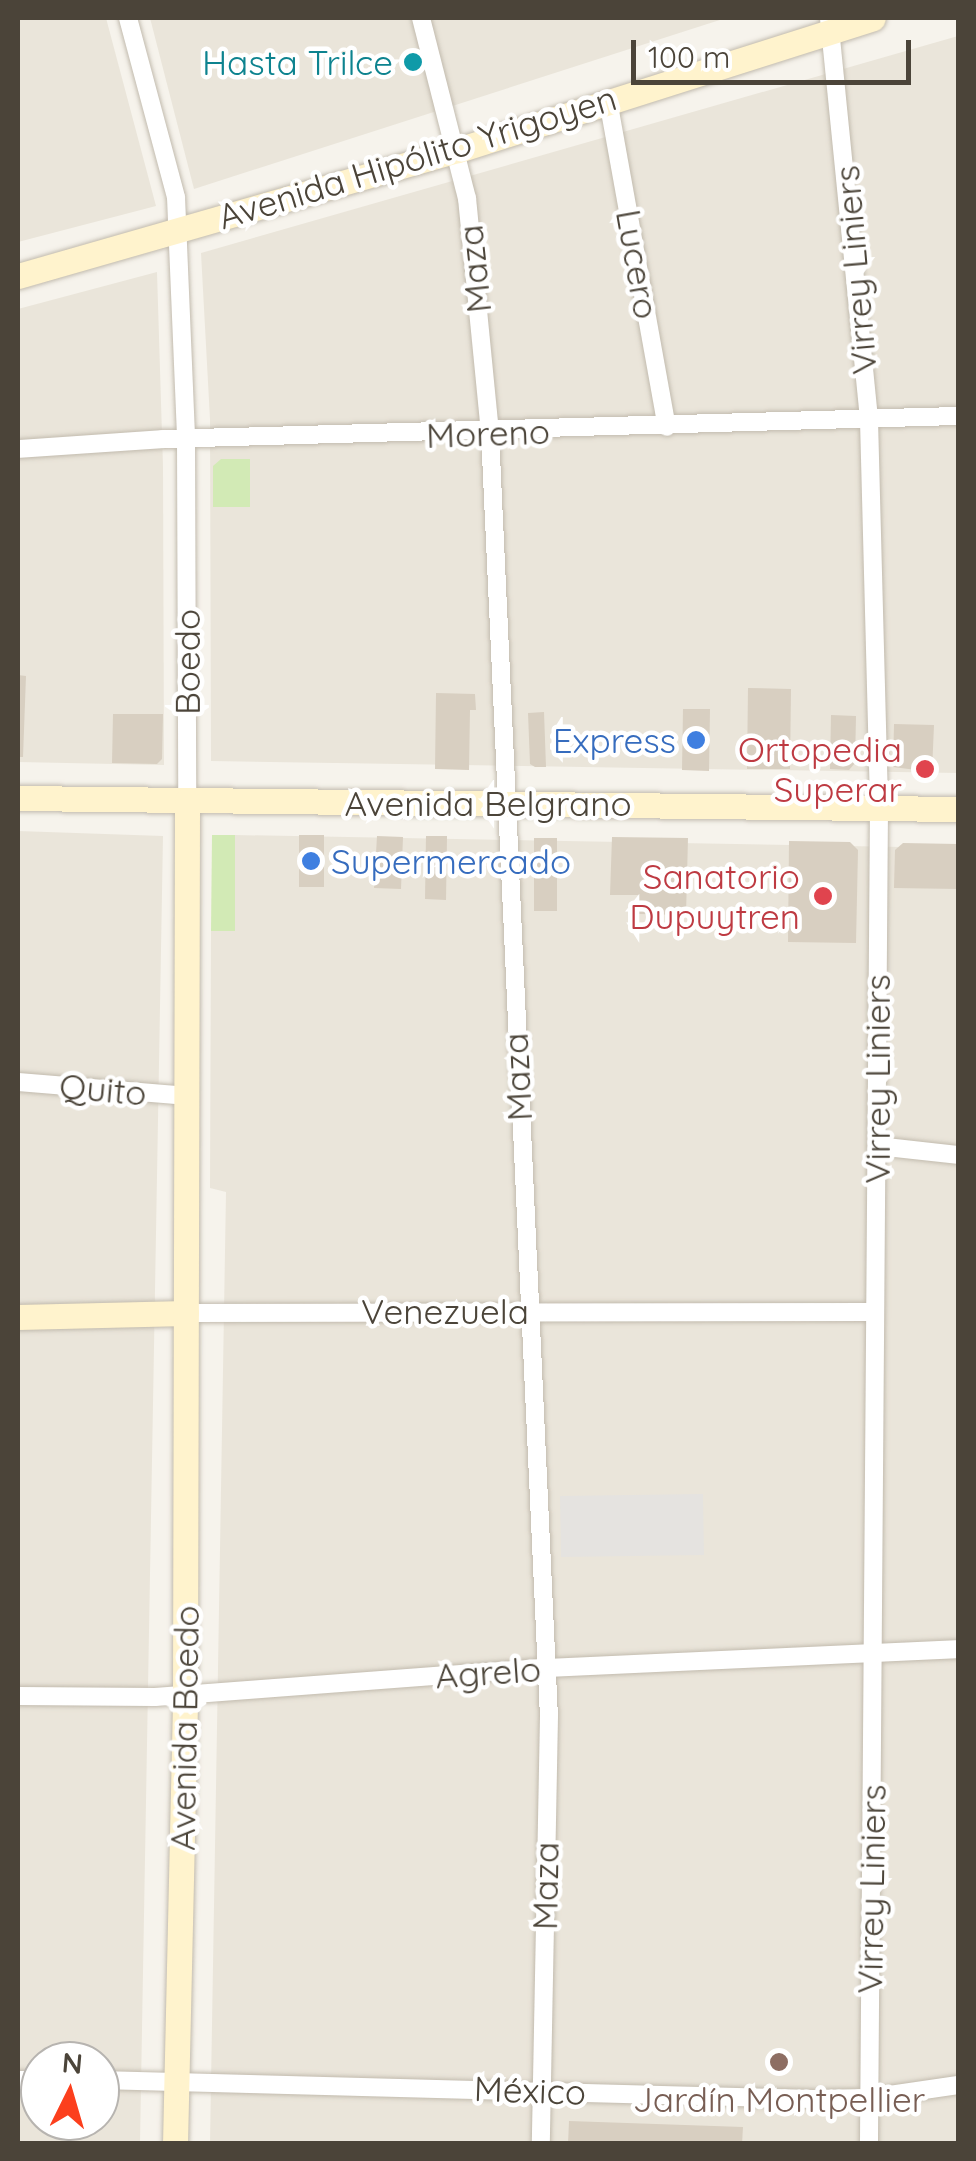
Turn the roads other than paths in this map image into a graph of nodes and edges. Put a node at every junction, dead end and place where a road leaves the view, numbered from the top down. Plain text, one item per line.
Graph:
1 (128, 18) edge
2 (422, 18) edge
3 (873, 18) edge
4 (831, 24) edge
5 (608, 100) junction
6 (458, 150) junction
7 (178, 230) junction
8 (18, 276) edge
9 (958, 416) edge
10 (869, 420) junction
11 (668, 428) junction
12 (490, 433) junction
13 (186, 440) junction
14 (18, 449) edge
15 (18, 798) edge
16 (187, 800) junction
17 (505, 802) junction
18 (879, 807) junction
19 (958, 809) edge
20 (18, 1082) edge
21 (188, 1096) junction
22 (877, 1146) junction
23 (958, 1155) edge
24 (528, 1311) junction
25 (873, 1312) junction
26 (186, 1313) junction
27 (18, 1316) edge
28 (958, 1650) edge
29 (874, 1653) junction
30 (545, 1668) junction
31 (185, 1694) junction
32 (18, 1696) edge
33 (120, 2081) edge
34 (177, 2082) junction
35 (958, 2085) edge
36 (541, 2090) junction
37 (868, 2098) junction
38 (175, 2144) edge
39 (541, 2144) edge
40 (868, 2144) edge

1 - 7 street, Boedo
2 - 6 street, Maza
3 - 4 main road, Avenida Hipólito Yrigoyen
4 - 5 main road, Avenida Hipólito Yrigoyen
4 - 10 street, Virrey Liniers
5 - 6 main road, Avenida Hipólito Yrigoyen
5 - 11 street, Lucero
6 - 7 main road, Avenida Hipólito Yrigoyen
6 - 12 street, Maza
7 - 8 main road, Avenida Hipólito Yrigoyen
7 - 13 street, Boedo
9 - 10 street, Moreno
10 - 11 street, Moreno
10 - 18 street, Virrey Liniers
11 - 12 street, Moreno
12 - 13 street, Moreno
12 - 17 street, Maza
13 - 14 street, Moreno
13 - 16 street, Boedo
15 - 16 main road, Avenida Belgrano
16 - 17 main road, Avenida Belgrano
16 - 21 main road, Boedo
17 - 18 main road, Avenida Belgrano
17 - 24 street, Maza
18 - 19 main road, Avenida Belgrano
18 - 22 street, Virrey Liniers
20 - 21 street, Quito
21 - 26 main road, Boedo
22 - 23 street
22 - 25 street, Virrey Liniers
24 - 25 street, Venezuela
24 - 26 street, Venezuela
24 - 30 street, Maza
25 - 29 street, Virrey Liniers
26 - 27 main road, Venezuela
26 - 31 main road, Avenida Boedo
28 - 29 street, Agrelo
29 - 30 street, Agrelo
29 - 37 street, Virrey Liniers
30 - 31 street, Agrelo
30 - 36 street, Maza
31 - 32 street, Agrelo
31 - 34 main road, Avenida Boedo
33 - 34 street, México
34 - 36 street, México
34 - 38 main road, Avenida Boedo
35 - 37 street, México
36 - 37 street, México
36 - 39 street, Maza
37 - 40 street, Virrey Liniers

